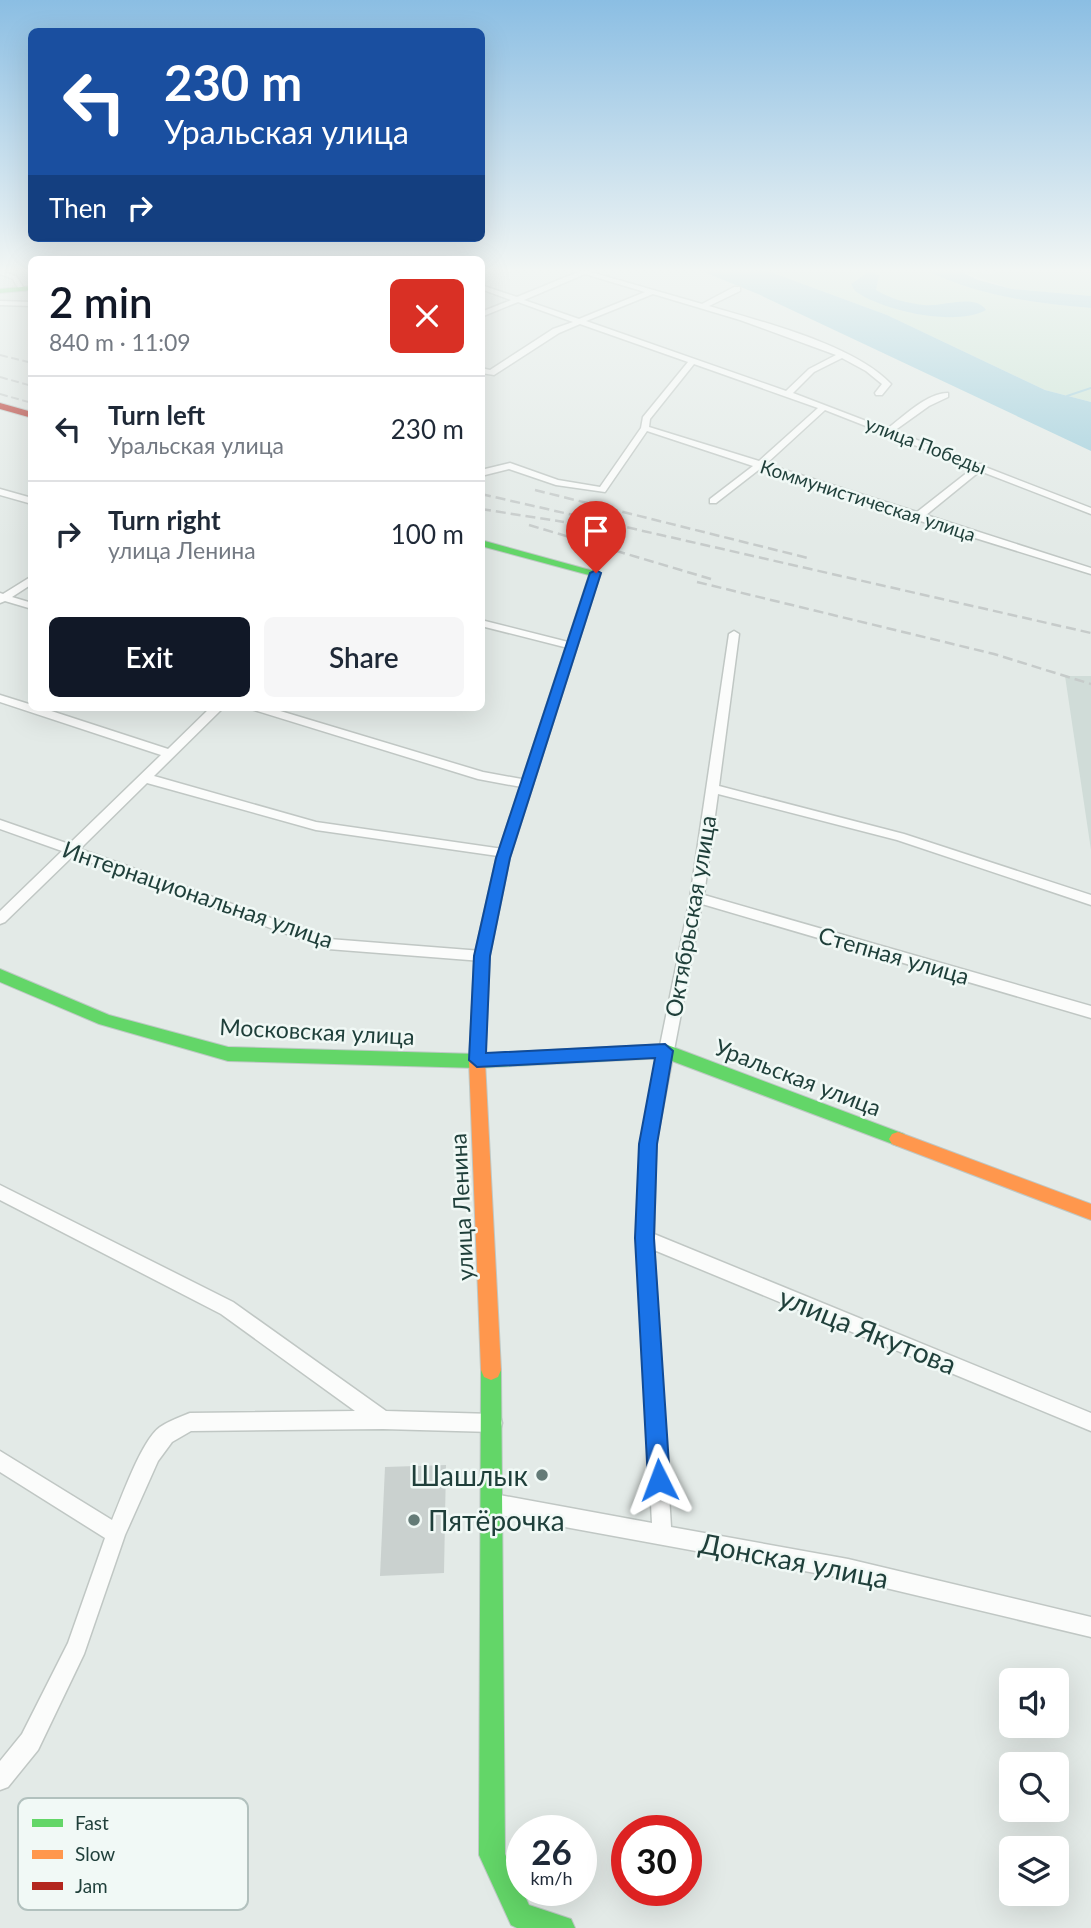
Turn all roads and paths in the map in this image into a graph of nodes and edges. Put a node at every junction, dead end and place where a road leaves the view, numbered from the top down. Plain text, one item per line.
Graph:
1 (511, 360) edge
2 (690, 360) edge
3 (832, 360) edge
4 (849, 360) edge
5 (693, 361) junction
6 (485, 371) edge
7 (879, 393) dead end
8 (788, 394) junction
9 (945, 395) dead end
10 (0, 406) edge
11 (824, 407) junction
12 (28, 414) edge
13 (645, 428) junction
14 (889, 431) junction
15 (761, 464) junction
16 (981, 466) junction
17 (485, 472) edge
18 (0, 492) edge
19 (28, 500) edge
20 (713, 502) dead end
21 (1091, 511) edge
22 (917, 517) junction
23 (485, 544) edge
24 (1091, 571) edge
25 (28, 581) edge
26 (1, 598) edge
27 (28, 605) edge
28 (485, 623) edge
29 (734, 634) dead end
30 (572, 646) junction
31 (0, 698) edge
32 (28, 707) edge
33 (39, 711) edge
34 (214, 711) edge
35 (268, 711) edge
36 (170, 754) junction
37 (145, 778) junction
38 (527, 784) junction
39 (713, 789) junction
40 (0, 824) edge
41 (71, 850) junction
42 (505, 853) junction
43 (697, 898) junction
44 (1091, 900) edge
45 (0, 919) edge
46 (482, 956) junction
47 (0, 975) edge
48 (1091, 1012) edge
49 (665, 1051) junction
50 (477, 1060) junction
51 (0, 1192) edge
52 (1091, 1212) edge
53 (645, 1238) junction
54 (383, 1420) junction
55 (1091, 1422) edge
56 (493, 1423) junction
57 (0, 1461) edge
58 (494, 1504) junction
59 (662, 1533) junction
60 (116, 1534) junction
61 (1091, 1627) edge
62 (0, 1779) edge
63 (562, 1928) edge

1 - 6 street
2 - 5 street, улица Победы
3 - 8 street
4 - 7 street
5 - 8 street, улица Победы
5 - 13 street
8 - 11 street, улица Победы
9 - 14 street
10 - 12 street
11 - 14 street, улица Победы
11 - 15 street
13 - 15 street, Коммунистическая улица
13 - 17 street
14 - 16 street, улица Победы
15 - 20 street
15 - 22 street, Коммунистическая улица
16 - 21 street, улица Победы
16 - 22 street
18 - 19 street
22 - 24 street, Коммунистическая улица
23 - 30 street, улица Ленина
25 - 26 street
26 - 27 street
28 - 30 street
29 - 39 street, Октябрьская улица
30 - 38 street, улица Ленина
31 - 32 street
33 - 36 street
34 - 36 street
35 - 38 street
36 - 37 street
37 - 41 street
37 - 42 street
38 - 42 street, улица Ленина
39 - 43 street, Октябрьская улица
39 - 44 street
40 - 41 street, Интернациональная улица
41 - 45 street
41 - 46 street, Интернациональная улица
42 - 46 street, улица Ленина
43 - 48 street, Степная улица
43 - 49 street, Октябрьская улица
46 - 50 street, улица Ленина
47 - 50 street, Московская улица
49 - 50 street, Уральская улица
49 - 52 street, Уральская улица
49 - 53 street, Октябрьская улица
50 - 56 street, улица Ленина
51 - 54 street
53 - 55 street, улица Якутова
53 - 59 street, Октябрьская улица
54 - 56 street
54 - 60 street
56 - 58 street, улица Ленина
57 - 60 street
58 - 59 street, Донская улица
58 - 63 street, улица Ленина
59 - 61 street, Донская улица
60 - 62 street

